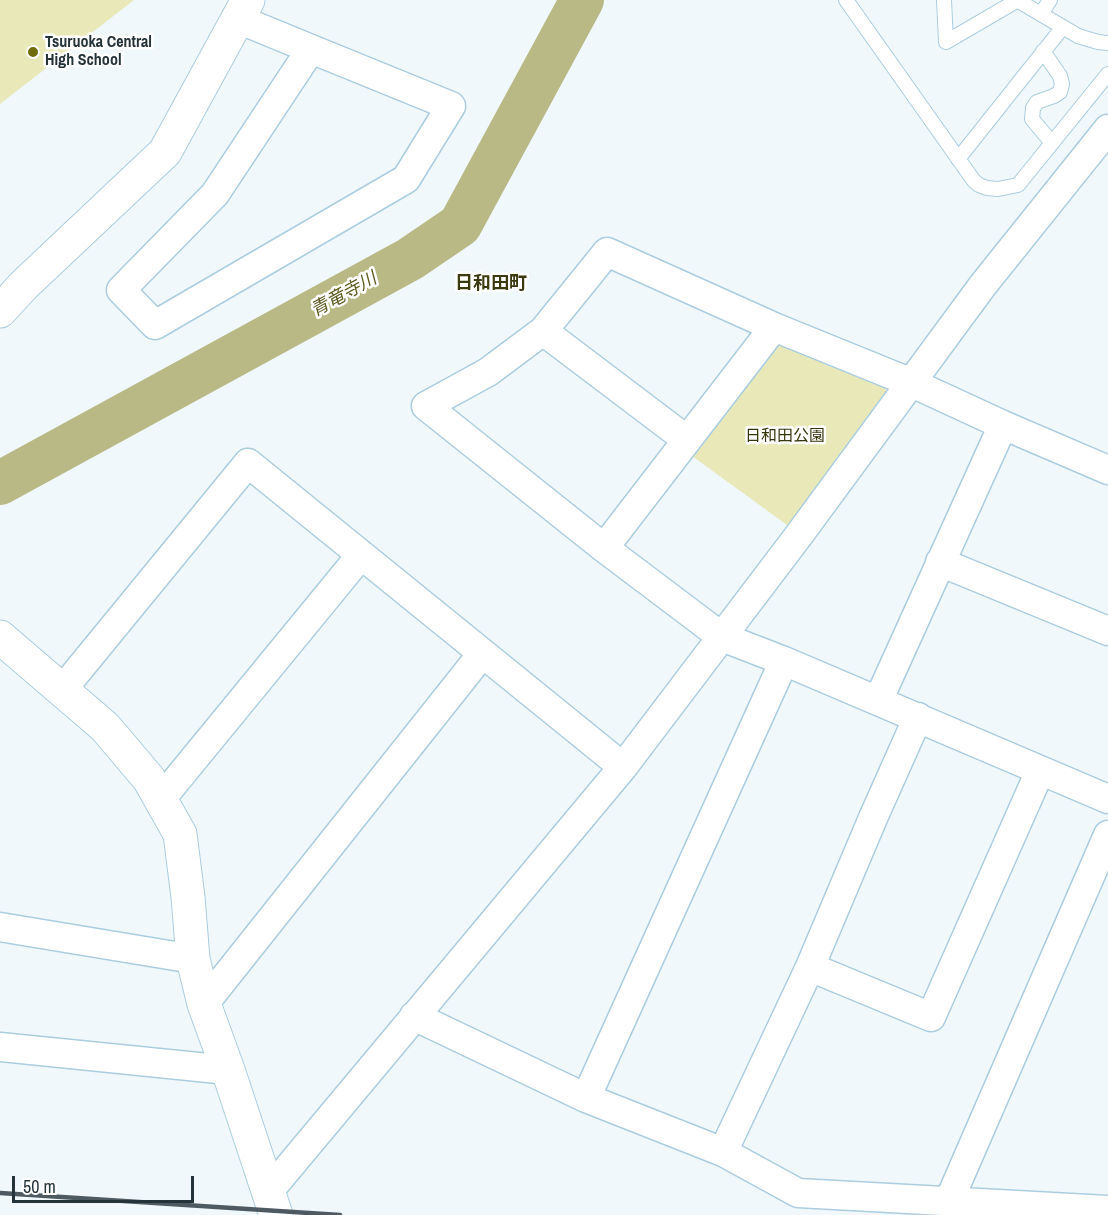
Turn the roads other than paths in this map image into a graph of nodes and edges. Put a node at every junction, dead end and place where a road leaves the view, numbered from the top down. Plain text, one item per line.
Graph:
1 (846, 0) edge
2 (944, 0) edge
3 (1018, 0) edge
4 (1050, 0) edge
5 (243, 9) edge
6 (1041, 14) junction
7 (1063, 27) junction
8 (1108, 43) edge
9 (311, 49) junction
10 (1043, 51) junction
11 (1108, 74) edge
12 (1108, 129) edge
13 (1052, 143) junction
14 (958, 159) junction
15 (0, 311) edge
16 (774, 327) junction
17 (543, 331) junction
18 (912, 383) junction
19 (1003, 425) junction
20 (687, 440) junction
21 (1108, 470) edge
22 (604, 548) junction
23 (361, 555) junction
24 (940, 562) junction
25 (1108, 631) edge
26 (0, 637) edge
27 (722, 637) junction
28 (482, 654) junction
29 (784, 661) junction
30 (62, 690) junction
31 (878, 700) junction
32 (918, 717) junction
33 (623, 768) junction
34 (1040, 771) junction
35 (161, 799) junction
36 (1108, 799) edge
37 (1108, 835) edge
38 (0, 927) edge
39 (193, 959) junction
40 (810, 967) junction
41 (204, 1004) junction
42 (414, 1016) junction
43 (0, 1047) edge
44 (228, 1070) junction
45 (586, 1098) junction
46 (723, 1152) junction
47 (949, 1201) junction
48 (273, 1203) edge
49 (1108, 1210) edge

1 - 14 lane
2 - 3 lane
3 - 6 lane
4 - 6 lane
5 - 9 street
5 - 15 street
6 - 7 lane
7 - 8 lane
7 - 10 lane
9 - 9 street
10 - 13 lane
10 - 14 lane
11 - 13 lane
12 - 18 street
13 - 14 lane
16 - 17 street
16 - 18 street
16 - 20 street
17 - 20 street
17 - 22 street
18 - 19 street
18 - 27 street
19 - 21 street
19 - 24 street
20 - 22 street
22 - 27 street
23 - 28 street
23 - 30 street
23 - 35 street
24 - 25 street
24 - 31 street
26 - 30 street
27 - 29 street
27 - 33 street
28 - 33 street
28 - 41 street
29 - 31 street
29 - 45 street
30 - 35 street
31 - 32 street
32 - 34 street
32 - 40 street
33 - 42 street
34 - 36 street
34 - 40 street
35 - 39 street
37 - 47 street
38 - 39 street
39 - 41 street
40 - 46 street
41 - 44 street
42 - 45 street
42 - 48 street
43 - 44 street
44 - 48 street
45 - 46 street
46 - 47 street
47 - 49 street

